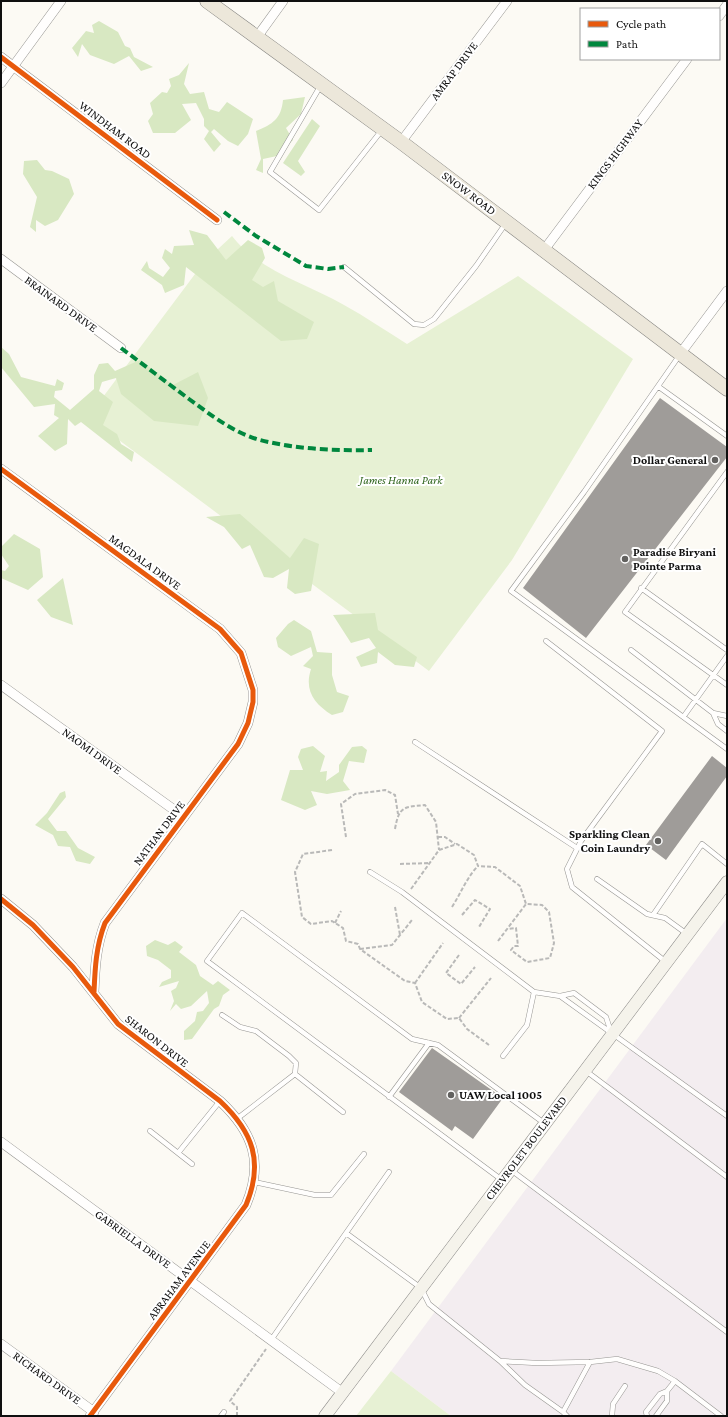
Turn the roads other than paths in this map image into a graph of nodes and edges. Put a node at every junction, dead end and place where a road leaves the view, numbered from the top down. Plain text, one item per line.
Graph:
1 (61, 1) edge
2 (207, 1) edge
3 (284, 1) edge
4 (507, 1) edge
5 (727, 5) edge
6 (720, 15) edge
7 (257, 37) junction
8 (1, 57) edge
9 (686, 60) edge
10 (14, 66) junction
11 (1, 83) edge
12 (322, 83) junction
13 (384, 129) junction
14 (402, 142) junction
15 (216, 220) dead end
16 (507, 222) junction
17 (544, 250) junction
18 (1, 260) edge
19 (344, 267) dead end
20 (727, 291) edge
21 (121, 348) dead end
22 (680, 354) junction
23 (659, 386) junction
24 (727, 389) edge
25 (727, 436) edge
26 (1, 469) edge
27 (727, 472) edge
28 (641, 588) junction
29 (546, 641) dead end
30 (631, 650) dead end
31 (727, 650) edge
32 (727, 656) edge
33 (713, 675) junction
34 (1, 685) edge
35 (727, 685) edge
36 (253, 690) joint
37 (695, 699) junction
38 (713, 713) junction
39 (684, 716) junction
40 (727, 716) edge
41 (727, 731) edge
42 (415, 742) dead end
43 (727, 749) edge
44 (184, 817) junction
45 (577, 848) junction
46 (727, 864) edge
47 (370, 872) dead end
48 (597, 879) dead end
49 (727, 882) edge
50 (1, 899) edge
51 (652, 915) junction
52 (688, 934) junction
53 (666, 962) junction
54 (94, 992) junction
55 (534, 992) junction
56 (560, 996) junction
57 (222, 1015) dead end
58 (612, 1035) junction
59 (429, 1043) junction
60 (503, 1056) dead end
61 (585, 1070) junction
62 (295, 1074) junction
63 (389, 1097) junction
64 (220, 1101) junction
65 (344, 1112) dead end
66 (727, 1116) edge
67 (238, 1118) junction
68 (544, 1124) junction
69 (150, 1131) dead end
70 (1, 1142) edge
71 (252, 1144) joint
72 (178, 1153) junction
73 (364, 1154) dead end
74 (192, 1164) dead end
75 (510, 1169) junction
76 (388, 1172) dead end
77 (727, 1177) edge
78 (502, 1180) junction
79 (254, 1182) junction
80 (346, 1233) junction
81 (191, 1281) junction
82 (421, 1288) junction
83 (727, 1332) edge
84 (271, 1340) junction
85 (1, 1344) edge
86 (500, 1361) junction
87 (590, 1362) junction
88 (675, 1381) junction
89 (625, 1386) dead end
90 (667, 1391) junction
91 (343, 1393) junction
92 (92, 1414) edge
93 (565, 1414) edge
94 (325, 1416) edge
95 (612, 1416) edge
96 (647, 1416) edge
97 (656, 1416) edge
98 (721, 1416) edge

1 - 10 street
2 - 7 main road, SNOW ROAD
3 - 7 street
4 - 14 street, AMRAP DRIVE
5 - 6 street
7 - 12 main road, SNOW ROAD
8 - 10 street, WINDHAM ROAD
9 - 17 street, KINGS HIGHWAY
10 - 11 street
10 - 15 street, WINDHAM ROAD
12 - 13 main road, SNOW ROAD
12 - 13 lane
13 - 14 main road, SNOW ROAD
14 - 16 main road, SNOW ROAD
16 - 17 main road, SNOW ROAD
16 - 19 lane
17 - 22 main road, SNOW ROAD
18 - 21 street, BRAINARD DRIVE
20 - 22 street
22 - 23 lane
22 - 24 main road, SNOW ROAD
23 - 25 lane
23 - 39 lane
26 - 36 street, MAGDALA DRIVE
27 - 28 lane
28 - 31 lane
28 - 33 lane
29 - 45 lane
30 - 37 lane
32 - 33 lane
33 - 35 lane
33 - 37 lane
34 - 44 street, NAOMI DRIVE
36 - 44 street, NATHAN DRIVE
37 - 38 lane
37 - 39 lane
38 - 40 lane
38 - 41 lane
39 - 43 lane
42 - 45 lane
44 - 54 street, NATHAN DRIVE
45 - 53 lane
46 - 51 lane
47 - 55 lane
48 - 51 lane
49 - 52 main road, CHEVROLET BOULEVARD
50 - 54 street, SHARON DRIVE
51 - 52 lane
52 - 53 main road, CHEVROLET BOULEVARD
53 - 58 main road, CHEVROLET BOULEVARD
54 - 64 street, SHARON DRIVE
55 - 56 lane
55 - 60 lane
56 - 58 lane
56 - 58 lane
57 - 62 lane
58 - 61 main road, CHEVROLET BOULEVARD
58 - 66 lane
59 - 63 lane
59 - 63 lane
59 - 68 lane
61 - 68 main road, CHEVROLET BOULEVARD
61 - 77 lane
62 - 65 lane
62 - 67 lane
63 - 78 lane
64 - 67 street, SHARON DRIVE
64 - 72 lane
67 - 71 street, SHARON DRIVE
68 - 75 main road, CHEVROLET BOULEVARD
69 - 72 lane
70 - 81 street, GABRIELLA DRIVE
71 - 79 street, ABRAHAM AVENUE
72 - 74 lane
73 - 79 lane
75 - 78 main road, CHEVROLET BOULEVARD
75 - 83 lane
76 - 80 lane
78 - 82 main road, CHEVROLET BOULEVARD
79 - 81 street, ABRAHAM AVENUE
80 - 82 lane
80 - 84 lane
81 - 84 street, GABRIELLA DRIVE
81 - 92 street, ABRAHAM AVENUE
82 - 86 lane
82 - 91 main road, CHEVROLET BOULEVARD
84 - 91 street, GABRIELLA DRIVE
85 - 92 street, RICHARD DRIVE
86 - 87 lane
86 - 93 lane
87 - 88 lane
87 - 93 lane
88 - 90 lane
88 - 98 lane
89 - 95 lane
90 - 96 lane
90 - 97 lane
91 - 94 main road, CHEVROLET BOULEVARD

